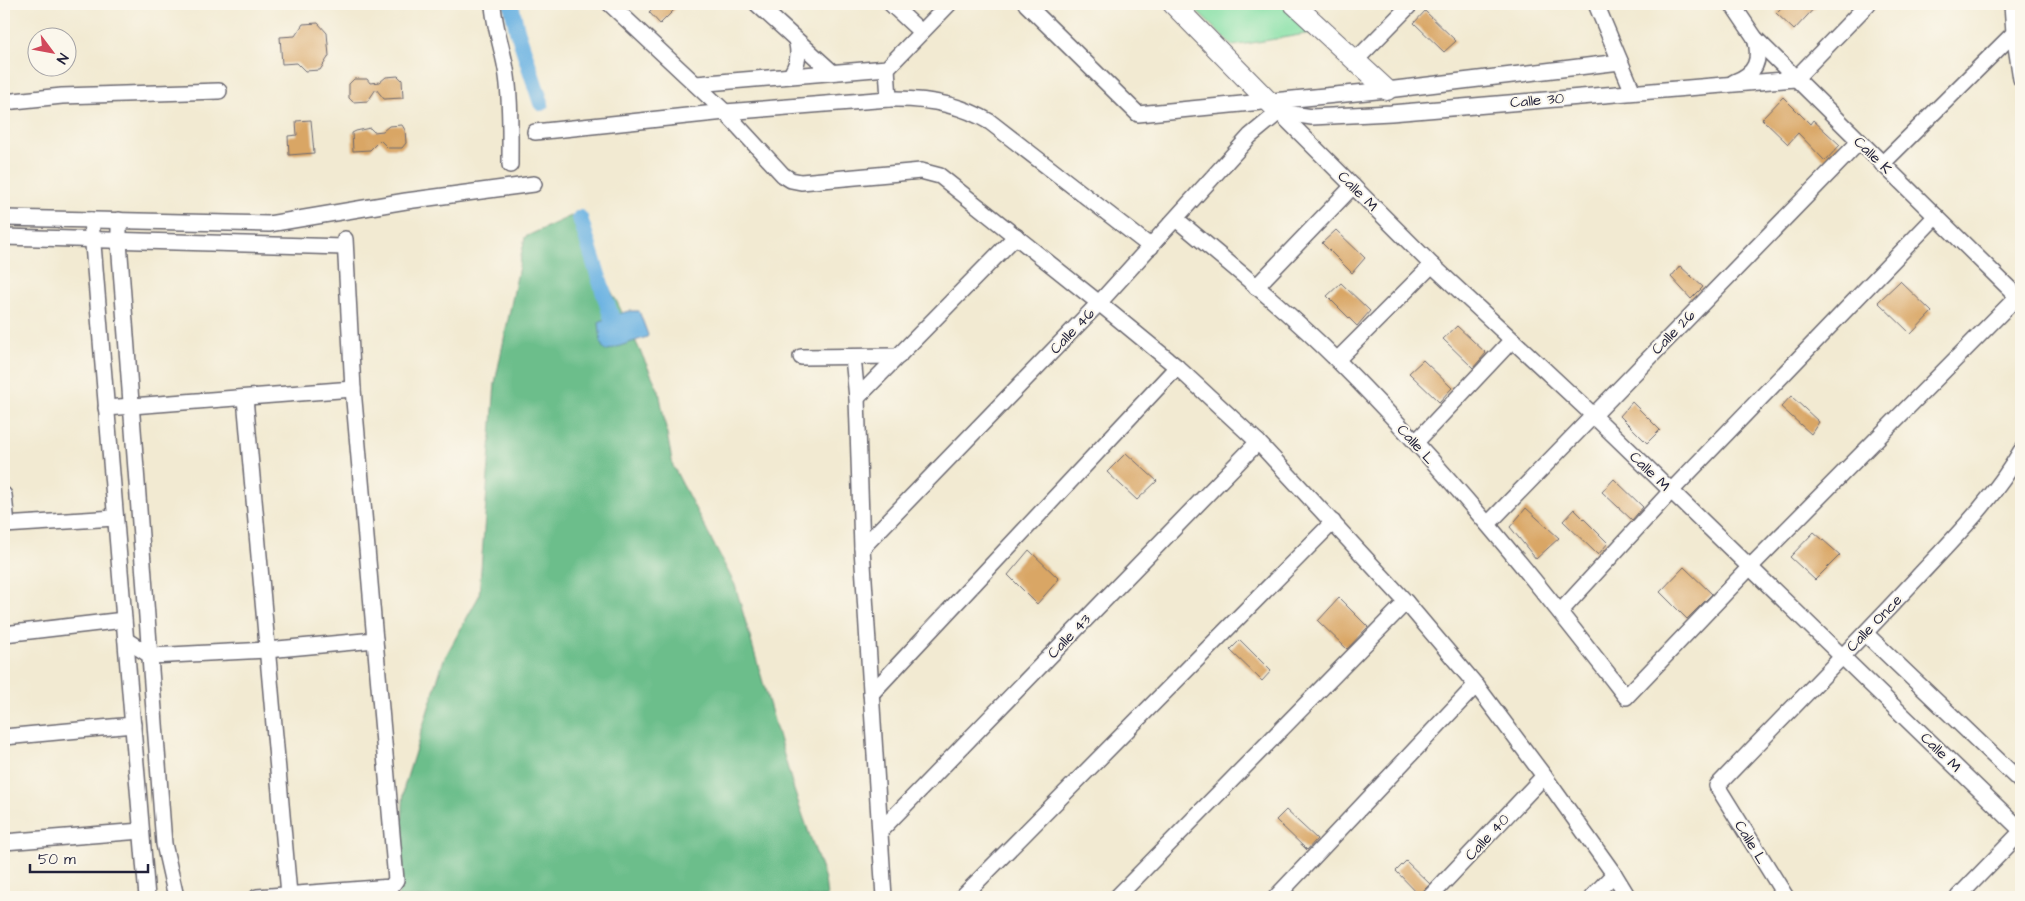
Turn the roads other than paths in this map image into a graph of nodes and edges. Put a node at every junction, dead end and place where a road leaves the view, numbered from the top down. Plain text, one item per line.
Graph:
1 (492, 4) edge
2 (610, 4) edge
3 (757, 4) edge
4 (891, 4) edge
5 (950, 4) edge
6 (1026, 4) edge
7 (1172, 4) edge
8 (1294, 4) edge
9 (1411, 4) edge
10 (1596, 4) edge
11 (1732, 4) edge
12 (1868, 4) edge
13 (2012, 4) edge
14 (921, 32) junction
15 (2018, 36) edge
16 (1755, 38) junction
17 (796, 40) junction
18 (1355, 61) junction
19 (1620, 62) junction
20 (887, 68) junction
21 (832, 72) junction
22 (790, 76) junction
23 (1795, 79) junction
24 (2021, 79) edge
25 (696, 84) junction
26 (1728, 84) junction
27 (1387, 90) junction
28 (220, 91) dead end
29 (1632, 92) junction
30 (889, 99) junction
31 (4, 102) edge
32 (1274, 106) junction
33 (725, 112) junction
34 (1391, 113) junction
35 (535, 132) dead end
36 (1859, 142) junction
37 (1882, 164) junction
38 (510, 165) dead end
39 (534, 184) dead end
40 (1353, 186) junction
41 (1936, 216) junction
42 (4, 218) edge
43 (1176, 219) junction
44 (91, 220) junction
45 (119, 220) junction
46 (1016, 236) junction
47 (4, 238) edge
48 (92, 241) junction
49 (119, 242) junction
50 (1151, 247) junction
51 (1432, 265) junction
52 (1256, 287) junction
53 (2019, 298) edge
54 (1099, 303) junction
55 (1512, 340) junction
56 (900, 356) junction
57 (801, 357) dead end
58 (853, 357) junction
59 (1337, 360) junction
60 (1177, 367) junction
61 (353, 388) junction
62 (245, 398) junction
63 (857, 398) junction
64 (131, 405) junction
65 (106, 408) junction
66 (1593, 415) junction
67 (1258, 442) junction
68 (1416, 442) junction
69 (2021, 451) edge
70 (1671, 491) junction
71 (4, 495) edge
72 (115, 518) junction
73 (1333, 522) junction
74 (1488, 524) junction
75 (5, 525) edge
76 (862, 548) junction
77 (1750, 567) junction
78 (1406, 602) junction
79 (1560, 612) junction
80 (124, 620) junction
81 (4, 634) edge
82 (1866, 634) junction
83 (126, 640) junction
84 (375, 640) junction
85 (267, 650) junction
86 (151, 656) junction
87 (1841, 656) junction
88 (129, 684) junction
89 (1476, 686) junction
90 (871, 694) junction
91 (133, 725) junction
92 (4, 736) edge
93 (1544, 776) junction
94 (2021, 782) edge
95 (1717, 786) joint
96 (881, 830) junction
97 (141, 831) junction
98 (2021, 831) edge
99 (4, 842) edge
100 (1614, 874) junction
101 (288, 894) junction
102 (147, 897) edge
103 (176, 897) edge
104 (257, 897) edge
105 (884, 897) edge
106 (962, 897) edge
107 (1117, 897) edge
108 (1276, 897) edge
109 (1430, 897) edge
110 (1592, 897) edge
111 (1628, 897) edge
112 (1786, 897) edge
113 (1958, 897) edge

1 - 38 street
2 - 25 street
3 - 17 street
4 - 14 street
5 - 14 street
6 - 32 street
7 - 32 street
8 - 18 street
9 - 18 street
10 - 19 street
11 - 16 street, Calle K
12 - 23 street
13 - 15 street
14 - 20 street
15 - 24 street
15 - 37 street
16 - 23 street, Calle K
16 - 26 street
17 - 21 street
17 - 22 street
18 - 27 street
19 - 27 street
19 - 29 street
20 - 21 street
20 - 30 street
21 - 22 street
22 - 25 street
23 - 26 street, Calle 30
23 - 36 street, Calle K
25 - 33 street
26 - 29 street, Calle 30
27 - 32 street
27 - 34 street
28 - 31 street
29 - 34 street, Calle 30
30 - 33 street
30 - 50 street
32 - 34 street, Calle 30
32 - 40 street, Calle M
32 - 43 street, Calle 46
33 - 35 street
33 - 46 street
36 - 37 street, Calle K
36 - 66 street, Calle 26
37 - 41 street, Calle K
39 - 45 street
40 - 51 street, Calle M
40 - 52 street
41 - 53 street, Calle K
41 - 70 street
42 - 44 street
43 - 50 street, Calle 46
43 - 52 street, Calle L
44 - 45 street
44 - 48 street
45 - 49 street
46 - 54 street
46 - 56 street
47 - 48 street
48 - 49 street
48 - 65 street
49 - 61 street
49 - 64 street
50 - 54 street, Calle 46
51 - 55 street, Calle M
51 - 59 street
52 - 59 street, Calle L
53 - 77 street
54 - 60 street
54 - 76 street, Calle 46
55 - 66 street, Calle M
55 - 68 street
56 - 58 street
56 - 63 street
57 - 58 street
58 - 63 street
59 - 68 street, Calle L
60 - 67 street
60 - 90 street
61 - 62 street
61 - 84 street
62 - 64 street
62 - 85 street
63 - 76 street
64 - 65 street
64 - 86 street
65 - 72 street
66 - 70 street, Calle M
66 - 74 street, Calle 26
67 - 73 street
67 - 96 street, Calle 43
68 - 74 street, Calle L
69 - 82 street, Calle Once
70 - 77 street, Calle M
70 - 79 street
71 - 75 street
72 - 75 street
72 - 80 street
73 - 78 street
73 - 106 street
74 - 79 street, Calle L
76 - 90 street
77 - 79 street, Calle L
77 - 87 street, Calle M
78 - 89 street
78 - 107 street
80 - 81 street
80 - 83 street
82 - 87 street, Calle Once
82 - 94 street
83 - 86 street
83 - 88 street
84 - 85 street
84 - 101 street
85 - 86 street
85 - 101 street
86 - 88 street
86 - 103 street
87 - 95 street, Calle Once
87 - 98 street, Calle M
88 - 91 street
89 - 93 street
89 - 108 street
90 - 96 street
91 - 92 street
91 - 97 street
93 - 100 street
93 - 109 street, Calle 40
95 - 112 street, Calle L
96 - 105 street
97 - 99 street
97 - 102 street
98 - 113 street
100 - 110 street
100 - 111 street
101 - 104 street

